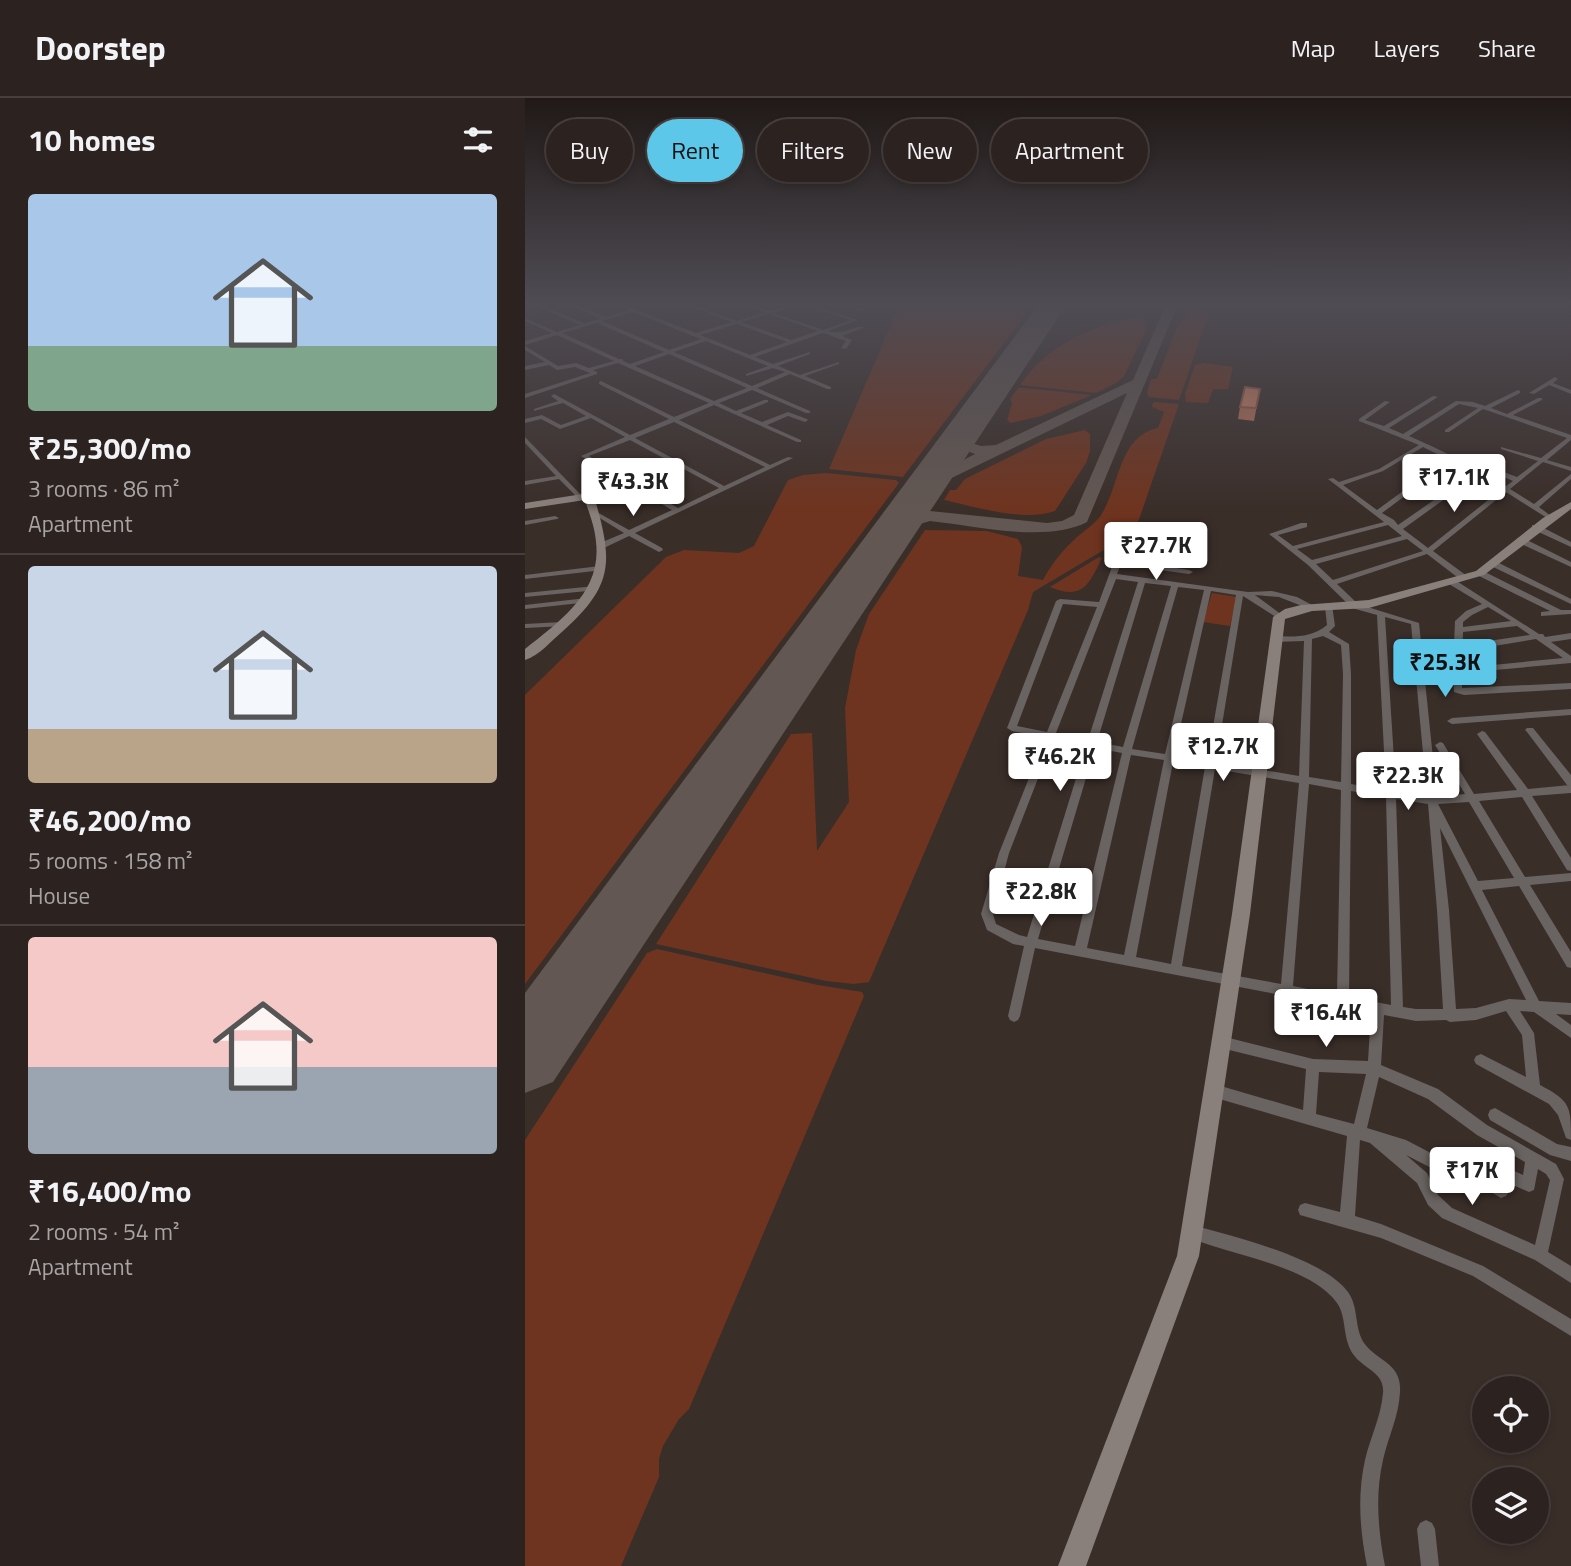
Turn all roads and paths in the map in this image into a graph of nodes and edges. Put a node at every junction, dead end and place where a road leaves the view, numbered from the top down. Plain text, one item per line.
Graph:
1 (591, 373) edge
2 (649, 373) edge
3 (718, 373) edge
4 (754, 373) edge
5 (790, 373) edge
6 (792, 373) edge
7 (815, 373) edge
8 (827, 373) edge
9 (748, 375) dead end
10 (801, 376) junction
11 (1555, 379) dead end
12 (812, 381) junction
13 (601, 383) dead end
14 (1548, 383) junction
15 (753, 387) junction
16 (829, 388) dead end
17 (1571, 391) edge
18 (1518, 392) dead end
19 (1532, 393) dead end
20 (525, 396) edge
21 (554, 396) dead end
22 (1435, 397) dead end
23 (1504, 399) junction
24 (1539, 399) dead end
25 (563, 401) junction
26 (766, 401) dead end
27 (716, 402) junction
28 (1387, 402) dead end
29 (1525, 406) junction
30 (1484, 408) junction
31 (536, 410) junction
32 (525, 411) edge
33 (738, 412) junction
34 (808, 412) dead end
35 (592, 416) junction
36 (1507, 416) junction
37 (542, 417) junction
38 (674, 419) junction
39 (525, 421) edge
40 (805, 421) dead end
41 (763, 424) junction
42 (1384, 429) junction
43 (1447, 431) dead end
44 (1404, 436) junction
45 (631, 437) junction
46 (1570, 437) edge
47 (525, 439) edge
48 (799, 441) dead end
49 (1424, 444) junction
50 (1435, 444) dead end
51 (529, 448) edge
52 (1503, 448) dead end
53 (790, 458) dead end
54 (1451, 459) junction
55 (1542, 460) junction
56 (769, 467) junction
57 (1571, 469) edge
58 (1477, 473) junction
59 (1571, 476) edge
60 (561, 477) junction
61 (1331, 479) dead end
62 (527, 480) edge
63 (1517, 480) junction
64 (1340, 484) junction
65 (725, 489) junction
66 (1505, 489) junction
67 (580, 497) junction
68 (1571, 505) edge
69 (525, 506) edge
70 (677, 510) junction
71 (593, 512) junction
72 (1378, 513) junction
73 (1540, 517) junction
74 (555, 518) dead end
75 (1391, 522) junction
76 (525, 523) edge
77 (1304, 524) dead end
78 (1399, 528) junction
79 (629, 533) junction
80 (1409, 536) junction
81 (1520, 540) junction
82 (603, 545) junction
83 (1571, 545) edge
84 (1293, 548) junction
85 (659, 550) dead end
86 (1429, 551) junction
87 (1311, 563) junction
88 (1571, 565) edge
89 (1155, 567) junction
90 (600, 568) junction
91 (1189, 572) dead end
92 (1472, 574) junction
93 (1113, 576) junction
94 (525, 577) edge
95 (1146, 580) junction
96 (1333, 583) junction
97 (1175, 584) junction
98 (595, 587) junction
99 (1208, 589) junction
100 (525, 594) edge
101 (1244, 594) junction
102 (587, 600) junction
103 (1571, 602) edge
104 (1489, 604) junction
105 (1100, 605) junction
106 (1310, 606) junction
107 (1355, 606) junction
108 (525, 607) edge
109 (1329, 607) junction
110 (1571, 612) edge
111 (1560, 613) junction
112 (1544, 614) dead end
113 (1381, 615) junction
114 (1279, 617) junction
115 (1519, 623) junction
116 (562, 624) junction
117 (525, 626) edge
118 (1459, 630) junction
119 (1324, 633) junction
120 (1571, 636) edge
121 (1308, 638) junction
122 (1542, 638) junction
123 (1274, 639) junction
124 (1488, 644) dead end
125 (525, 656) edge
126 (1571, 660) edge
127 (1457, 671) junction
128 (1571, 686) edge
129 (1571, 712) edge
130 (1452, 721) dead end
131 (1530, 730) dead end
132 (1482, 734) dead end
133 (1051, 736) junction
134 (1092, 745) junction
135 (1440, 745) dead end
136 (1127, 751) junction
137 (1169, 758) junction
138 (1211, 765) junction
139 (1258, 773) junction
140 (1304, 780) junction
141 (1571, 782) edge
142 (1345, 787) junction
143 (1571, 789) edge
144 (1525, 793) junction
145 (1391, 794) junction
146 (1472, 797) junction
147 (1432, 800) junction
148 (1571, 867) edge
149 (1571, 877) edge
150 (1523, 883) junction
151 (1474, 886) junction
152 (1565, 940) edge
153 (1031, 942) junction
154 (1080, 951) junction
155 (1129, 961) junction
156 (1571, 963) edge
157 (1176, 968) junction
158 (1230, 981) junction
159 (1287, 991) junction
160 (1343, 1003) junction
161 (1509, 1005) junction
162 (1535, 1006) junction
163 (1378, 1008) junction
164 (1571, 1009) edge
165 (1397, 1012) junction
166 (1014, 1016) dead end
167 (1450, 1016) junction
168 (1571, 1032) edge
169 (1221, 1042) junction
170 (1481, 1060) dead end
171 (1313, 1065) junction
172 (1374, 1068) junction
173 (1534, 1086) junction
174 (1214, 1091) junction
175 (1495, 1115) dead end
176 (1309, 1118) junction
177 (1362, 1133) junction
178 (1571, 1133) edge
179 (1571, 1154) edge
180 (1533, 1158) junction
181 (1305, 1210) dead end
182 (1347, 1220) junction
183 (1193, 1232) junction
184 (1540, 1255) junction
185 (1571, 1275) edge
186 (1571, 1328) edge
187 (1426, 1529) dead end
188 (1072, 1566) edge
189 (1376, 1566) edge
190 (1430, 1566) edge

1 - 20 street
2 - 27 street
3 - 15 street
4 - 9 street
5 - 15 street
6 - 10 street
7 - 10 street
8 - 12 street
10 - 12 street
11 - 14 street
12 - 16 street
13 - 38 street
14 - 17 street
14 - 19 street
15 - 27 street
15 - 34 street
18 - 23 street
21 - 25 street
22 - 42 street
23 - 29 street
23 - 30 street
24 - 29 street
25 - 31 street
25 - 35 street
26 - 33 street
27 - 33 street
27 - 38 street
28 - 42 street
29 - 36 street
30 - 36 street
30 - 43 street
30 - 44 street
31 - 32 street
31 - 37 street
33 - 41 street
35 - 37 street
35 - 45 street
36 - 46 street
37 - 39 street
38 - 45 street
38 - 56 street
40 - 41 street
41 - 48 street
42 - 44 street
44 - 49 street
45 - 65 street
45 - 70 street
46 - 55 street
47 - 51 street
49 - 54 street
49 - 64 street
50 - 63 street
51 - 60 street
52 - 55 street
53 - 56 street
54 - 58 street
54 - 72 street
55 - 57 street
55 - 63 street
56 - 65 street
58 - 66 street
58 - 78 street
59 - 73 street
60 - 62 street
60 - 67 street
61 - 64 street
63 - 66 street
64 - 72 street
65 - 70 street
66 - 73 street
66 - 86 street
67 - 69 street
67 - 71 street
68 - 73 street
70 - 79 street
71 - 79 street
71 - 82 street
72 - 75 street
73 - 81 street
73 - 83 street
74 - 76 street
75 - 78 street
75 - 84 street
77 - 84 street
78 - 80 street
79 - 82 street
79 - 85 street
80 - 86 street
80 - 87 street
81 - 88 street
81 - 92 street
82 - 90 street
84 - 87 street
86 - 92 street
86 - 96 street
87 - 96 street
89 - 91 street
89 - 93 street
89 - 95 street
90 - 94 street
90 - 98 street
92 - 103 street
92 - 104 street
92 - 107 street
92 - 111 street
93 - 95 street
93 - 105 street
95 - 97 street
95 - 134 street
96 - 107 street
97 - 99 street
97 - 136 street
98 - 100 street
98 - 102 street
99 - 101 street
99 - 137 street
101 - 106 street
101 - 114 street
101 - 138 street
102 - 108 street
102 - 116 street
104 - 115 street
104 - 118 street
105 - 133 street
105 - 133 street
106 - 109 street
106 - 114 street
107 - 109 street
107 - 113 street
109 - 119 street
110 - 111 street
111 - 112 street
113 - 145 street
113 - 147 street
114 - 123 street
115 - 118 street
115 - 122 street
116 - 117 street
116 - 125 street
118 - 127 street
119 - 121 street
119 - 142 street
120 - 122 street
121 - 123 street
121 - 140 street
122 - 124 street
122 - 126 street
123 - 139 street
126 - 127 street
127 - 128 street
129 - 130 street
131 - 141 street
132 - 144 street
133 - 134 street
133 - 153 street
134 - 136 street
134 - 153 street
135 - 146 street
136 - 137 street
136 - 154 street
137 - 138 street
137 - 155 street
138 - 139 street
138 - 157 street
139 - 140 street
139 - 158 street
140 - 142 street
140 - 159 street
142 - 145 street
142 - 160 street
143 - 144 street
144 - 146 street
144 - 148 street
145 - 147 street
145 - 165 street
146 - 147 street
146 - 150 street
147 - 151 street
147 - 167 street
149 - 150 street
150 - 151 street
150 - 152 street
151 - 162 street
152 - 156 street
153 - 154 street
153 - 166 street
154 - 155 street
155 - 157 street
157 - 158 street
158 - 159 street
158 - 169 street
159 - 160 street
160 - 163 street
161 - 162 street
161 - 167 street
161 - 173 street
162 - 164 street
162 - 168 street
163 - 165 street
163 - 172 street
165 - 167 street
169 - 171 street
169 - 174 street
170 - 173 street
171 - 172 street
171 - 176 street
172 - 177 street
172 - 180 street
173 - 178 street
174 - 176 street
174 - 183 street
175 - 179 street
176 - 177 street
177 - 180 street
177 - 182 street
177 - 184 street
180 - 184 street
181 - 182 street
182 - 186 street
183 - 188 street
183 - 189 street
184 - 185 street
187 - 190 street

